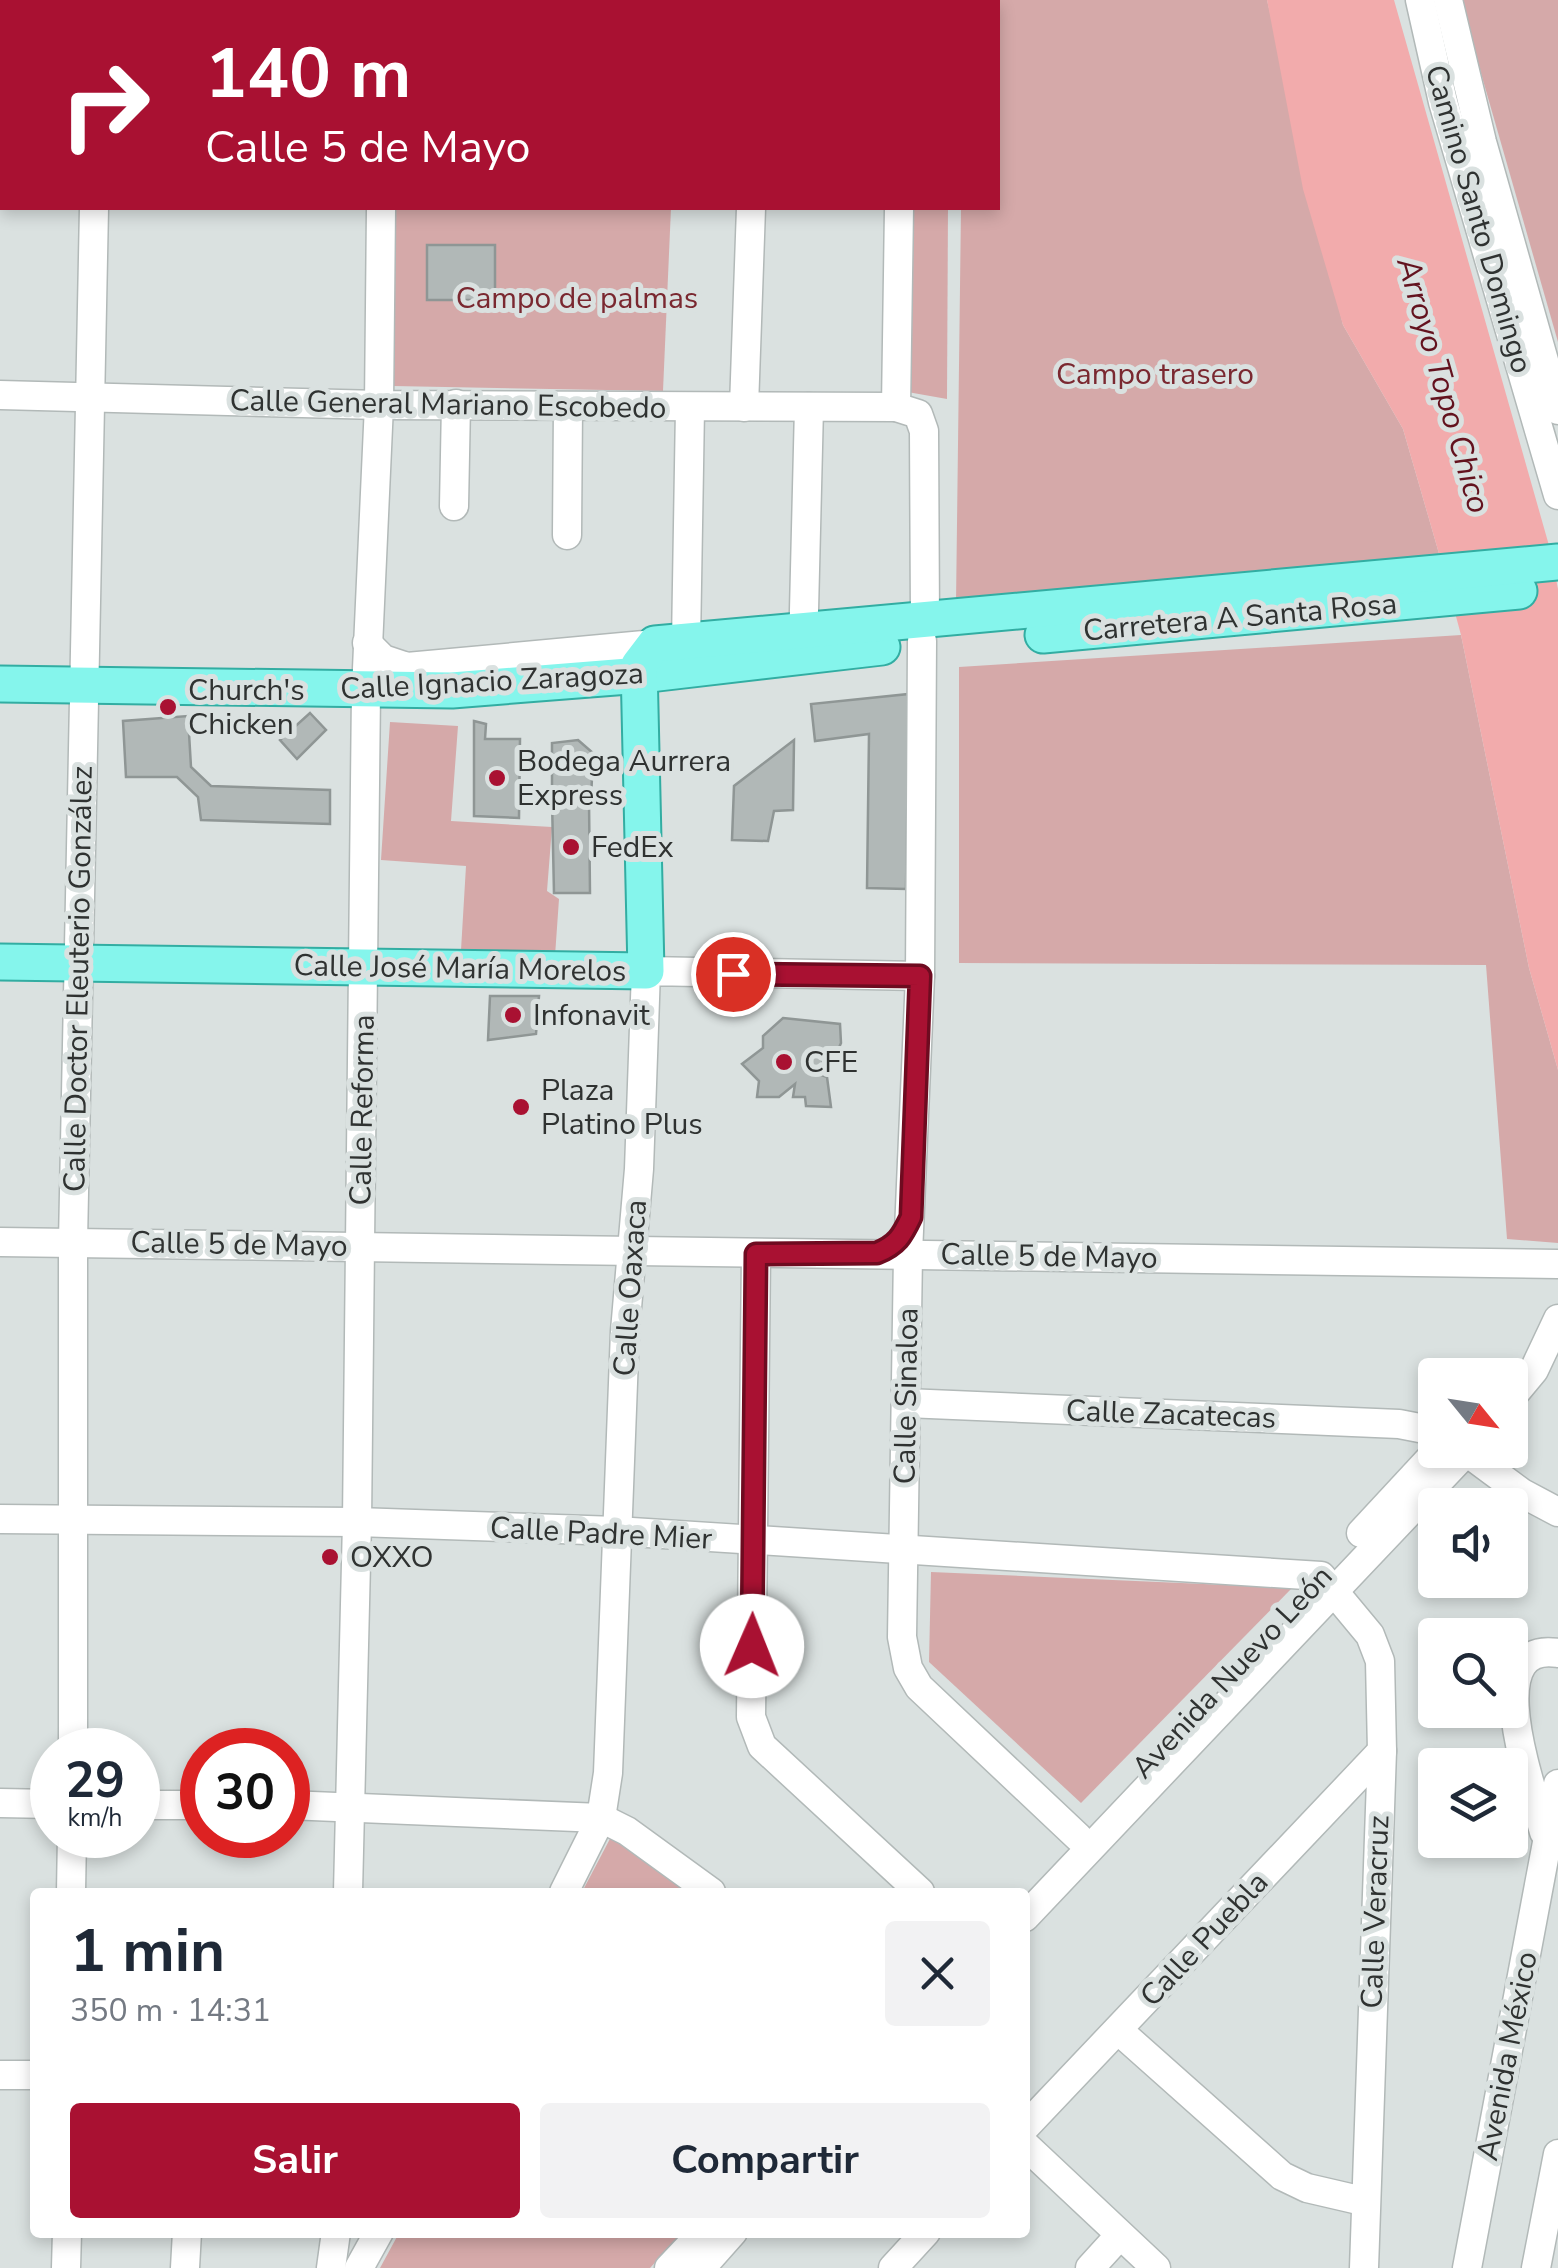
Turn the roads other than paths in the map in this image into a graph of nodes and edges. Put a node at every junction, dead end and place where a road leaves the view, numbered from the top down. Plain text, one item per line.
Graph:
1 (1420, 0) edge
2 (1448, 0) edge
3 (94, 210) edge
4 (381, 210) edge
5 (750, 210) edge
6 (900, 210) edge
7 (0, 395) edge
8 (90, 397) junction
9 (456, 404) junction
10 (379, 405) junction
11 (568, 406) junction
12 (744, 407) junction
13 (808, 407) junction
14 (690, 408) junction
15 (896, 408) junction
16 (1558, 410) edge
17 (1558, 495) edge
18 (454, 506) dead end
19 (567, 535) dead end
20 (1554, 575) edge
21 (924, 631) junction
22 (367, 643) junction
23 (804, 644) junction
24 (644, 657) junction
25 (0, 684) edge
26 (84, 686) junction
27 (366, 691) junction
28 (0, 962) edge
29 (80, 963) junction
30 (364, 966) junction
31 (646, 971) junction
32 (920, 976) junction
33 (911, 1217) junction
34 (0, 1242) edge
35 (72, 1242) junction
36 (361, 1246) junction
37 (633, 1249) junction
38 (877, 1253) junction
39 (756, 1254) junction
40 (908, 1254) junction
41 (1558, 1264) edge
42 (1558, 1318) edge
43 (1522, 1358) edge
44 (1528, 1377) edge
45 (906, 1403) junction
46 (1418, 1428) edge
47 (1423, 1468) edge
48 (1448, 1468) edge
49 (1488, 1468) edge
50 (1558, 1512) edge
51 (0, 1519) edge
52 (75, 1520) junction
53 (357, 1522) junction
54 (616, 1532) junction
55 (754, 1540) junction
56 (904, 1553) junction
57 (1327, 1582) junction
58 (1558, 1653) edge
59 (73, 1728) edge
60 (1382, 1751) junction
61 (1558, 1784) edge
62 (0, 1804) edge
63 (30, 1804) edge
64 (310, 1805) edge
65 (349, 1805) junction
66 (601, 1818) junction
67 (1084, 1840) junction
68 (1547, 1844) junction
69 (72, 1858) edge
70 (71, 1888) edge
71 (348, 1888) edge
72 (566, 1888) edge
73 (706, 1888) edge
74 (916, 1888) edge
75 (1036, 1890) edge
76 (1118, 2030) junction
77 (30, 2074) edge
78 (0, 2075) edge
79 (1030, 2121) edge
80 (1030, 2149) edge
81 (1558, 2154) edge
82 (1363, 2201) junction
83 (1120, 2235) junction
84 (66, 2238) edge
85 (187, 2238) edge
86 (335, 2238) edge
87 (376, 2238) edge
88 (699, 2238) edge
89 (724, 2238) edge
90 (920, 2238) edge
91 (683, 2266) edge
92 (66, 2268) edge
93 (186, 2268) edge
94 (331, 2268) edge
95 (360, 2268) edge
96 (893, 2268) edge
97 (1090, 2268) edge
98 (1156, 2268) edge
99 (1364, 2268) edge
100 (1467, 2268) edge
101 (1536, 2268) edge

1 - 17 street, Camino Santo Domingo
2 - 16 street
3 - 8 street, Calle Doctor Eleuterio González
4 - 10 street, Calle Reforma
5 - 12 street
6 - 15 street
7 - 8 street, Calle General Mariano Escobedo
8 - 10 street, Calle General Mariano Escobedo
8 - 26 street, Calle Doctor Eleuterio González
9 - 10 street, Calle General Mariano Escobedo
9 - 11 street, Calle General Mariano Escobedo
9 - 18 street
10 - 22 street, Calle Reforma
11 - 14 street, Calle General Mariano Escobedo
11 - 19 street
12 - 13 street, Calle General Mariano Escobedo
12 - 14 street, Calle General Mariano Escobedo
13 - 15 street, Calle General Mariano Escobedo
13 - 23 street
14 - 24 street
15 - 21 street, Calle Sinaloa
20 - 21 main road, Carretera A Santa Rosa
21 - 23 main road, Carretera A Santa Rosa
21 - 32 street, Calle Sinaloa
22 - 24 street, Calle Ignacio Zaragoza
22 - 27 street, Calle Reforma
23 - 24 main road, Calle Ignacio Zaragoza
23 - 24 main road, Calle Ignacio Zaragoza
24 - 27 main road, Calle Ignacio Zaragoza
24 - 31 main road, Calle Oaxaca
25 - 26 main road, Calle Ignacio Zaragoza
26 - 27 main road, Calle Ignacio Zaragoza
26 - 29 street, Calle Doctor Eleuterio González
27 - 30 street, Calle Reforma
28 - 29 main road, Calle José María Morelos
29 - 30 main road, Calle José María Morelos
29 - 35 street, Calle Doctor Eleuterio González
30 - 31 main road, Calle José María Morelos
30 - 36 street, Calle Reforma
31 - 32 street, Calle José María Morelos
31 - 37 street, Calle Oaxaca
32 - 33 street, Calle Sinaloa
33 - 38 street
33 - 40 street, Calle Sinaloa
34 - 35 street, Calle 5 de Mayo
35 - 36 street, Calle 5 de Mayo
35 - 52 street, Calle Doctor Eleuterio González
36 - 37 street, Calle 5 de Mayo
36 - 53 street, Calle Reforma
37 - 39 street, Calle 5 de Mayo
37 - 54 street, Calle Oaxaca
38 - 39 street, Calle 5 de Mayo
38 - 40 street, Calle 5 de Mayo
39 - 55 street
40 - 41 street, Calle 5 de Mayo
40 - 45 street, Calle Sinaloa
42 - 43 street
42 - 44 street
45 - 46 street, Calle Zacatecas
45 - 56 street, Calle Sinaloa
47 - 57 street, Avenida Nuevo León
48 - 57 street
49 - 50 street
51 - 52 street, Calle Padre Mier
52 - 53 street, Calle Padre Mier
52 - 59 street, Calle Doctor Eleuterio González
53 - 54 street, Calle Padre Mier
53 - 65 street, Calle Reforma
54 - 55 street, Calle Padre Mier
54 - 66 street, Calle Oaxaca
55 - 56 street, Calle Padre Mier
55 - 74 street
56 - 57 street, Calle Padre Mier
56 - 67 street, Calle Sinaloa
57 - 60 street, Calle Veracruz
57 - 67 street, Avenida Nuevo León
58 - 68 street
60 - 76 street, Calle Puebla
60 - 82 street, Calle Veracruz
61 - 68 street, Avenida México
62 - 63 street
64 - 65 street
65 - 66 street
65 - 71 street, Calle Reforma
66 - 72 street, Calle Oaxaca
66 - 73 street
67 - 75 street, Avenida Nuevo León
68 - 100 street, Avenida México
69 - 70 street
76 - 79 street, Calle Puebla
76 - 82 street
77 - 78 street
80 - 83 street
81 - 101 street
82 - 99 street, Calle Veracruz
83 - 97 street
83 - 98 street
84 - 92 street
85 - 93 street
86 - 94 street
87 - 95 street
88 - 91 street
89 - 91 street
90 - 96 street

